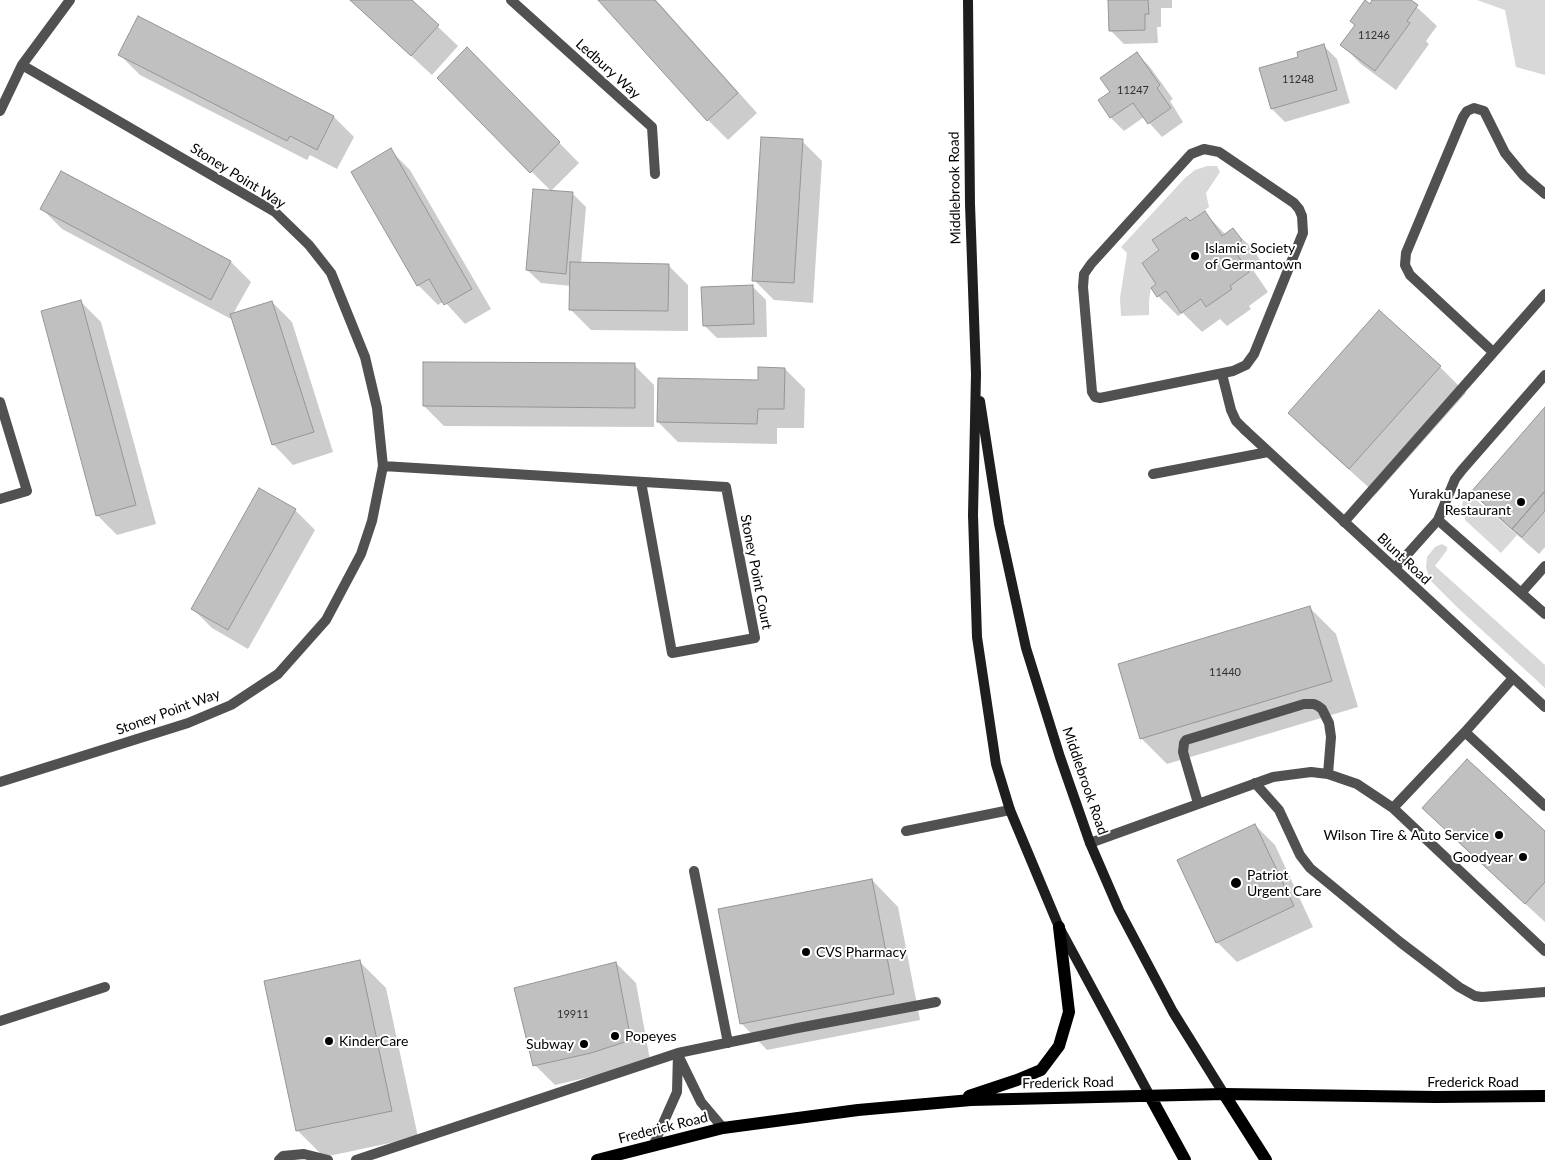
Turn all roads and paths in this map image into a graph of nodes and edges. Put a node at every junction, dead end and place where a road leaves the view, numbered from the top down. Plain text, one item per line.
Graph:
1 (70, 0) edge
2 (511, 0) edge
3 (968, 0) edge
4 (22, 65) junction
5 (0, 111) edge
6 (655, 174) dead end
7 (1545, 194) edge
8 (1545, 294) edge
9 (1493, 352) junction
10 (976, 374) junction
11 (1222, 374) junction
12 (1545, 375) edge
13 (0, 402) edge
14 (1268, 452) junction
15 (383, 466) junction
16 (1153, 474) dead end
17 (641, 482) junction
18 (0, 499) edge
19 (1438, 520) junction
20 (1344, 522) junction
21 (1545, 566) edge
22 (1395, 568) junction
23 (1521, 593) junction
24 (1545, 614) edge
25 (1514, 678) junction
26 (1545, 707) edge
27 (1465, 732) junction
28 (1328, 774) junction
29 (0, 782) edge
30 (1255, 783) junction
31 (1198, 803) junction
32 (1545, 806) edge
33 (1393, 808) junction
34 (1010, 810) junction
35 (906, 831) dead end
36 (1090, 843) junction
37 (694, 872) dead end
38 (1059, 927) junction
39 (1543, 945) edge
40 (105, 987) dead end
41 (1545, 992) edge
42 (936, 1002) dead end
43 (0, 1021) edge
44 (728, 1043) junction
45 (678, 1053) junction
46 (1224, 1094) junction
47 (1150, 1096) junction
48 (1545, 1096) edge
49 (952, 1102) junction
50 (723, 1128) junction
51 (653, 1146) junction
52 (279, 1160) edge
53 (328, 1160) edge
54 (356, 1160) edge
55 (597, 1160) edge
56 (1185, 1160) edge
57 (1266, 1160) edge

1 - 4 street
2 - 6 street, Ledbury Way
3 - 10 street, Middlebrook Road
4 - 5 street
4 - 15 street, Stoney Point Way
7 - 9 street
8 - 9 street
9 - 20 street
10 - 34 street, Middlebrook Road
10 - 36 street, Middlebrook Road
11 - 11 street
11 - 14 street, Blunt Road
12 - 19 street
13 - 18 street
14 - 16 street
14 - 20 street, Blunt Road
15 - 17 street, Stoney Point Court
15 - 29 street, Stoney Point Way
17 - 17 street, Stoney Point Court
19 - 22 street
19 - 23 street
20 - 22 street, Blunt Road
21 - 23 street
22 - 25 street, Blunt Road
23 - 24 street
25 - 26 street, Blunt Road
25 - 27 street
27 - 32 street
27 - 33 street
28 - 30 street
28 - 31 street
28 - 33 street
30 - 31 street
30 - 41 street
31 - 36 street
33 - 39 street
34 - 35 street
34 - 38 street, Middlebrook Road
36 - 46 street, Middlebrook Road
37 - 44 street
38 - 47 street, Middlebrook Road
38 - 49 main road
40 - 43 street
42 - 44 street
44 - 45 street
45 - 50 street
45 - 51 street
45 - 54 street
46 - 47 main road, Frederick Road
46 - 48 main road, Frederick Road
46 - 57 main road, Middlebrook Road
47 - 49 main road, Frederick Road
47 - 56 main road, Middlebrook Road
49 - 50 main road, Frederick Road
50 - 51 main road, Frederick Road
51 - 55 main road, Frederick Road
52 - 53 street

